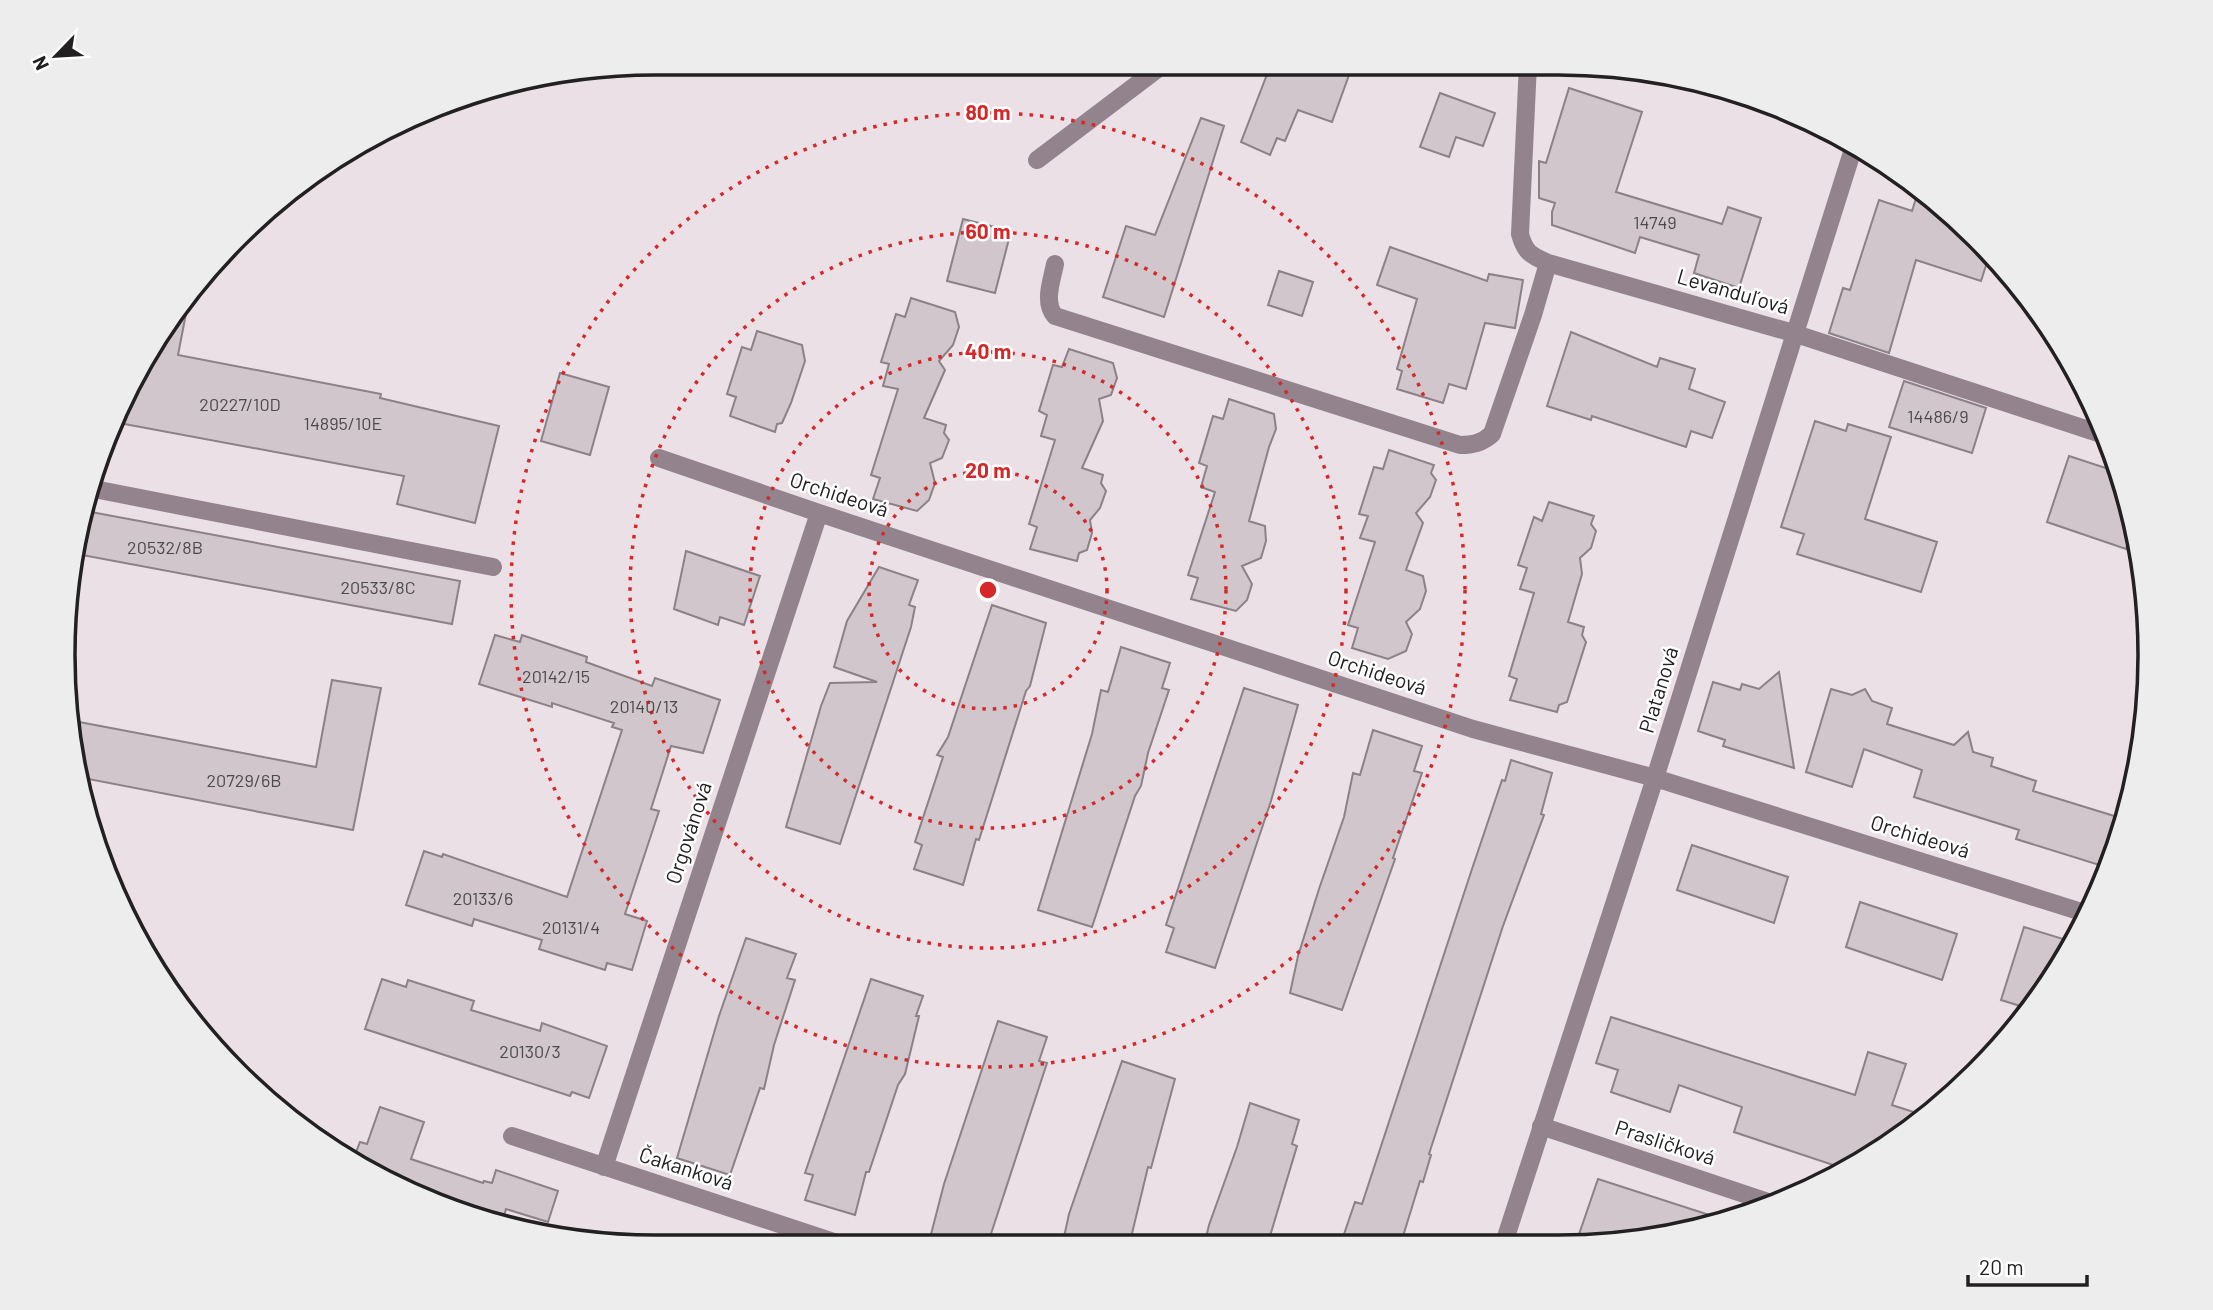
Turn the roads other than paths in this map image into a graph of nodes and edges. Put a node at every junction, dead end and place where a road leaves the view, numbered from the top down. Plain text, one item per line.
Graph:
1 (1149, 75) edge
2 (1527, 75) edge
3 (1851, 155) edge
4 (1037, 160) dead end
5 (1548, 263) junction
6 (1055, 264) dead end
7 (1793, 333) junction
8 (2093, 432) edge
9 (659, 458) dead end
10 (100, 490) edge
11 (819, 513) junction
12 (493, 567) dead end
13 (1655, 778) junction
14 (2078, 911) edge
15 (1541, 1126) junction
16 (512, 1136) dead end
17 (604, 1167) junction
18 (1758, 1199) edge
19 (812, 1235) edge
20 (1506, 1235) edge

1 - 4 street
2 - 5 street, Levanduľová
3 - 7 street, Platanová
5 - 6 street
5 - 7 street, Levanduľová
7 - 8 street, Levanduľová
7 - 13 street, Platanová
9 - 11 street, Orchideová
10 - 12 street
11 - 13 street, Orchideová
11 - 17 street, Orgovánová
13 - 14 street, Orchideová
13 - 15 street, Platanová
15 - 18 street, Prasličková
15 - 20 street, Platanová
16 - 17 street, Čakanková
17 - 19 street, Čakanková

